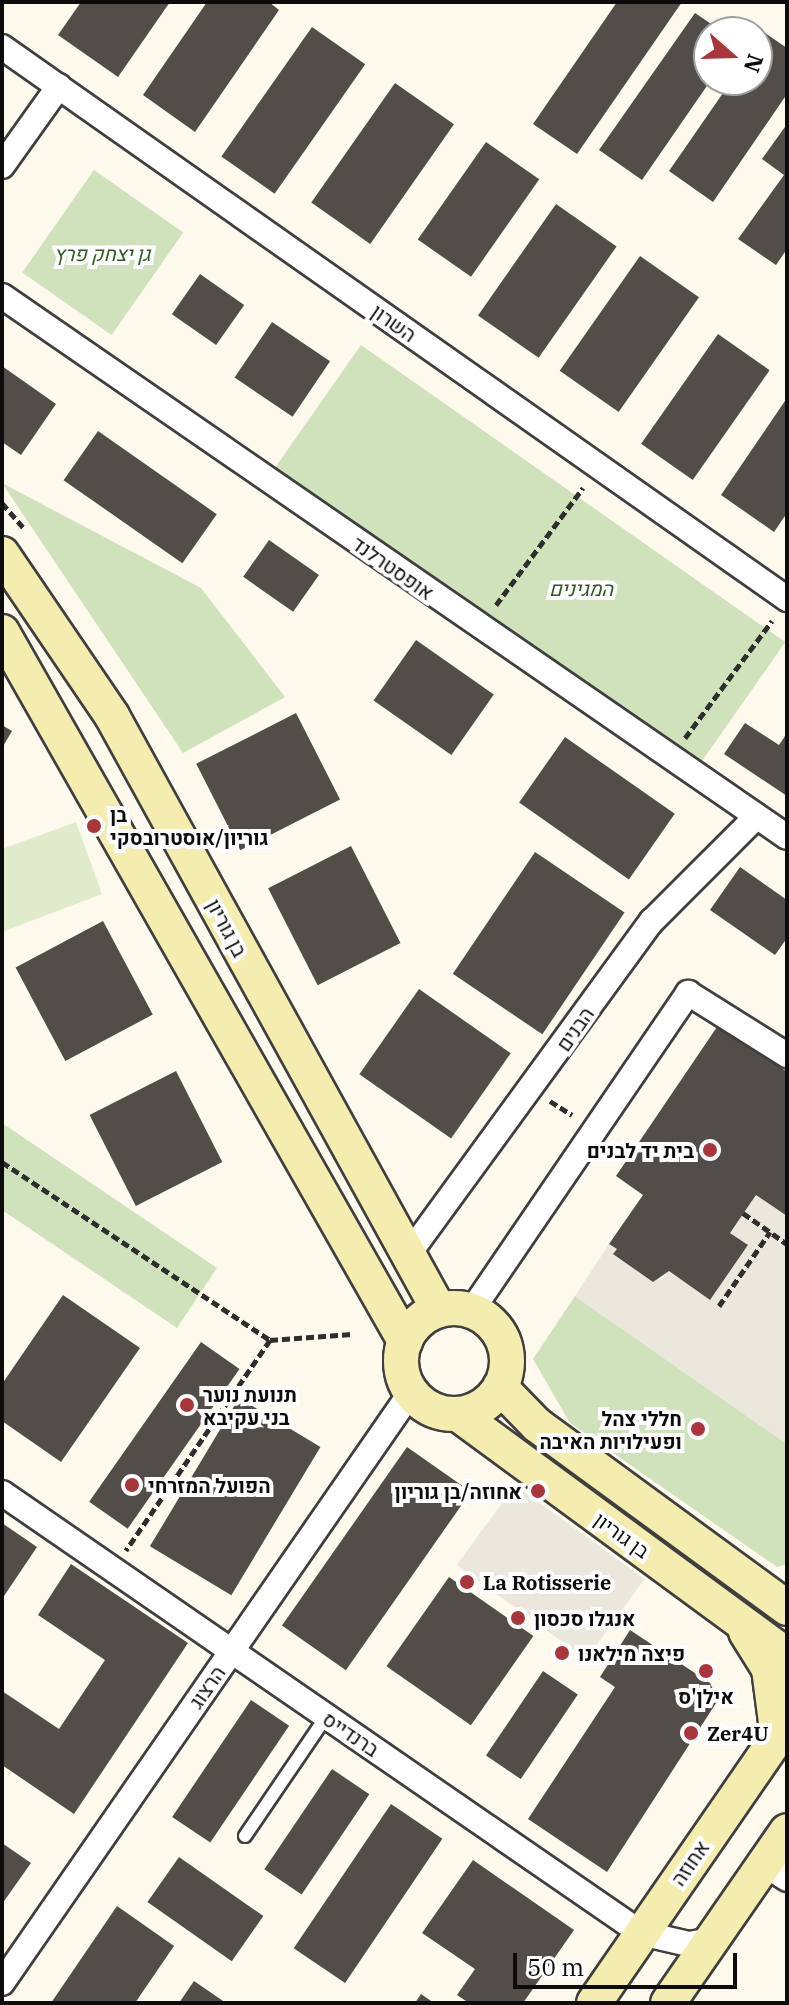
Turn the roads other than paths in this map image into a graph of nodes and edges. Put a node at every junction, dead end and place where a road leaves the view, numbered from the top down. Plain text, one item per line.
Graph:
1 (2, 47) edge
2 (59, 86) junction
3 (2, 166) edge
4 (2, 296) edge
5 (2, 554) edge
6 (782, 606) edge
7 (2, 632) edge
8 (757, 816) junction
9 (787, 837) edge
10 (787, 1055) edge
11 (408, 1255) junction
12 (455, 1310) junction
13 (405, 1341) junction
14 (500, 1387) junction
15 (411, 1392) junction
16 (458, 1414) junction
17 (2, 1493) edge
18 (779, 1597) edge
19 (740, 1622) junction
20 (231, 1652) junction
21 (787, 1656) edge
22 (326, 1717) junction
23 (782, 1730) edge
24 (787, 1831) edge
25 (245, 1836) dead end
26 (776, 1871) edge
27 (641, 1933) junction
28 (711, 1940) junction
29 (2, 1983) edge
30 (594, 2003) edge
31 (668, 2003) edge

1 - 2 street, השרון
2 - 3 street
2 - 6 street, השרון
4 - 8 street, אופסטרלנד
5 - 11 main road, בן גוריון
7 - 13 main road
8 - 9 street, אופסטרלנד
8 - 11 street, הבנים
10 - 12 street
11 - 12 main road, בן גוריון
12 - 13 main road
12 - 14 main road
13 - 15 main road
14 - 16 main road
14 - 18 main road, בן גוריון
15 - 16 main road
15 - 20 street, הרצוג
16 - 19 main road, בן גוריון
17 - 20 street, ברנדייס
19 - 21 main road, בן גוריון
19 - 23 main road
20 - 22 street, ברנדייס
20 - 29 street, הרצוג
22 - 25 lane
22 - 27 street, ברנדייס
23 - 27 main road, אחוזה
24 - 26 main road
26 - 28 main road
27 - 28 street, ברנדייס
27 - 30 main road, אחוזה
28 - 31 main road

